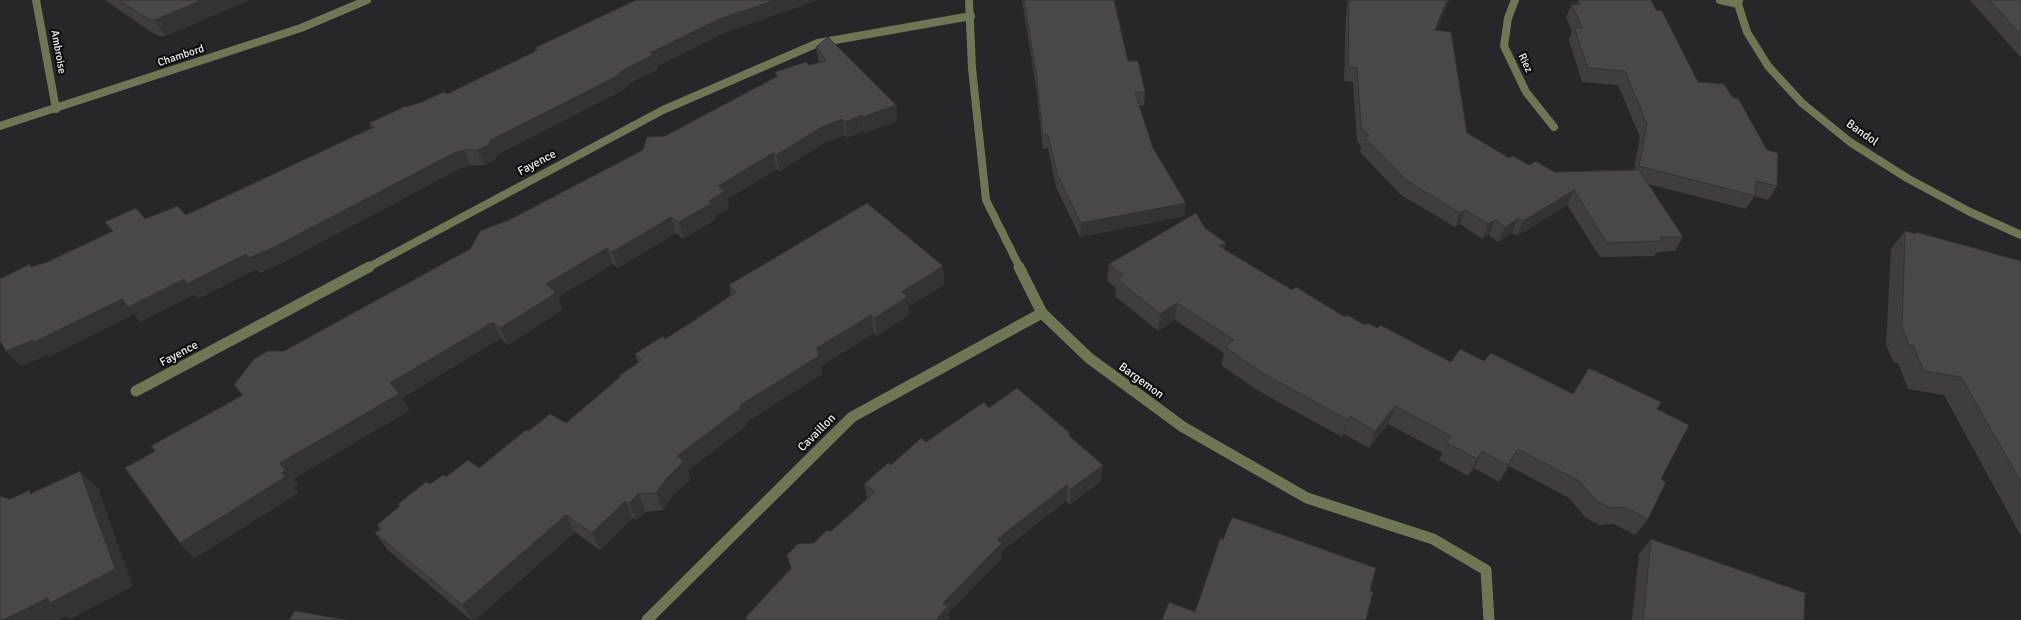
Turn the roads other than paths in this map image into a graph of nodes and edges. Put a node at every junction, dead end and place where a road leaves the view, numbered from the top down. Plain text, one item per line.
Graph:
1 (36, 0) edge
2 (367, 0) edge
3 (969, 0) edge
4 (1515, 0) edge
5 (1720, 0) edge
6 (1738, 2) edge
7 (970, 16) junction
8 (56, 109) junction
9 (0, 126) edge
10 (1554, 127) dead end
11 (2021, 235) edge
12 (1042, 313) junction
13 (136, 391) dead end
14 (646, 620) edge
15 (1489, 620) edge

1 - 8 street, Ambroise
2 - 8 street, Chambord
3 - 7 street, Bargemon
4 - 10 street, Riez
5 - 6 street
6 - 11 street, Bandol
7 - 12 street, Bargemon
7 - 13 street, Fayence
8 - 9 street, Chambord
12 - 14 street, Cavaillon
12 - 15 street, Bargemon

